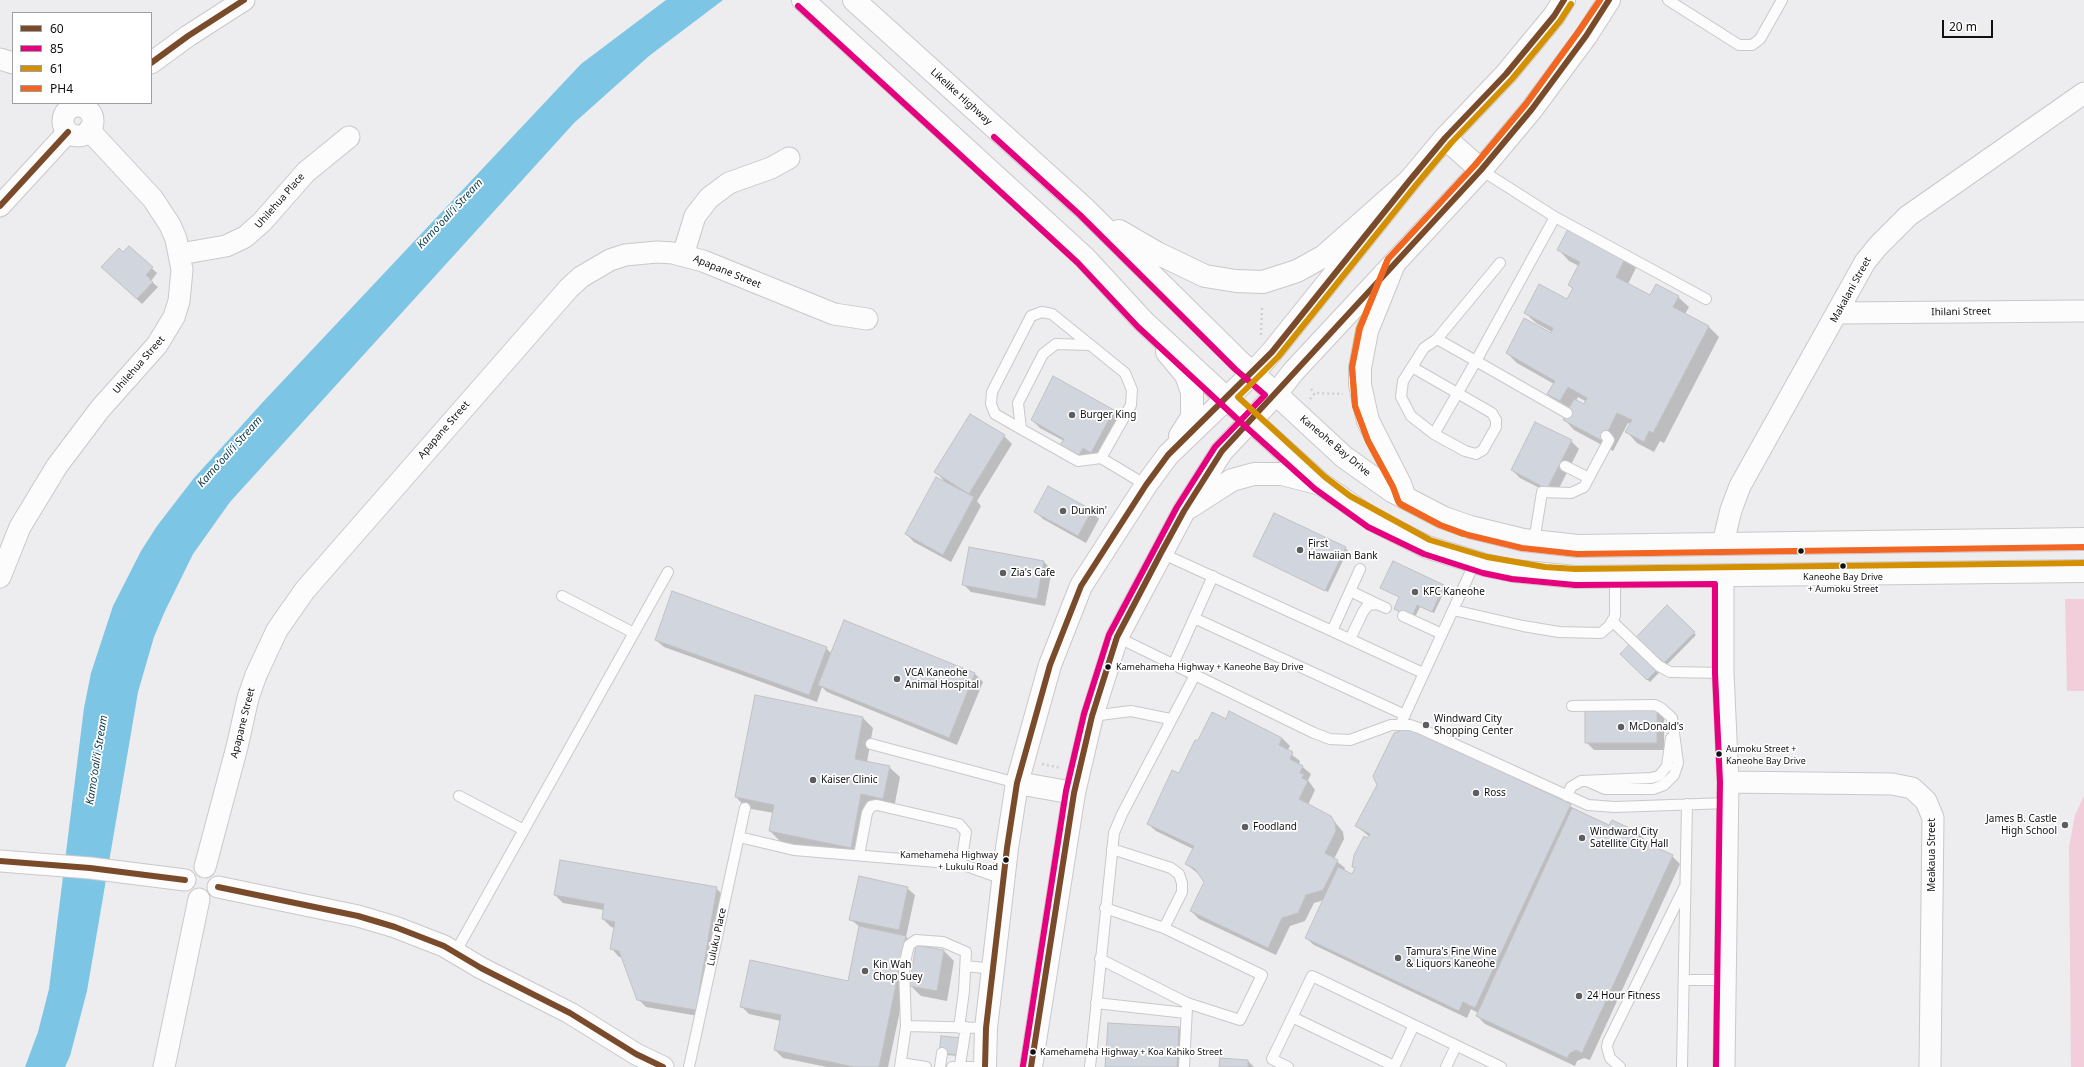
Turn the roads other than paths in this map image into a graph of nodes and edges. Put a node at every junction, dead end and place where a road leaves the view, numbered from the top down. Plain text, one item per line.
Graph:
1 (244, 0) edge
2 (803, 0) edge
3 (854, 0) edge
4 (1564, 0) edge
5 (1609, 0) edge
6 (1782, 0) edge
7 (1671, 1) edge
8 (0, 59) edge
9 (152, 62) edge
10 (12, 63) edge
11 (2080, 99) edge
12 (66, 107) edge
13 (94, 115) edge
14 (68, 132) junction
15 (348, 137) dead end
16 (1445, 138) junction
17 (789, 158) dead end
18 (1482, 170) junction
19 (1410, 180) junction
20 (0, 206) edge
21 (1091, 215) junction
22 (1555, 217) junction
23 (180, 254) junction
24 (683, 255) junction
25 (1500, 263) dead end
26 (1394, 264) junction
27 (1706, 299) dead end
28 (2084, 311) edge
29 (1838, 313) junction
30 (867, 318) dead end
31 (1143, 321) junction
32 (1437, 338) junction
33 (1090, 345) junction
34 (1476, 361) junction
35 (1412, 367) junction
36 (1253, 373) junction
37 (1458, 393) junction
38 (1276, 394) junction
39 (1226, 397) junction
40 (1566, 413) dead end
41 (1251, 421) junction
42 (1021, 429) junction
43 (1434, 434) junction
44 (1606, 436) dead end
45 (1168, 455) junction
46 (1101, 458) junction
47 (1565, 466) dead end
48 (1588, 478) junction
49 (1320, 483) junction
50 (1146, 485) junction
51 (1405, 498) junction
52 (1184, 512) junction
53 (2084, 538) edge
54 (1534, 542) junction
55 (1723, 543) junction
56 (1161, 553) junction
57 (1475, 562) junction
58 (1360, 570) dead end
59 (2084, 571) edge
60 (668, 572) dead end
61 (1213, 576) junction
62 (1723, 576) junction
63 (0, 577) edge
64 (1615, 577) junction
65 (1350, 591) junction
66 (562, 596) dead end
67 (1453, 610) junction
68 (1403, 616) dead end
69 (1194, 618) junction
70 (1613, 622) junction
71 (1332, 631) junction
72 (632, 632) junction
73 (1442, 634) junction
74 (1117, 637) junction
75 (1350, 639) junction
76 (1173, 665) junction
77 (1423, 673) junction
78 (1723, 673) junction
79 (1195, 675) junction
80 (1572, 706) dead end
81 (1092, 716) junction
82 (1403, 720) junction
83 (1168, 726) junction
84 (871, 744) dead end
85 (1728, 782) junction
86 (1017, 783) junction
87 (1074, 793) junction
88 (459, 796) dead end
89 (1567, 796) junction
90 (1728, 803) junction
91 (1687, 804) junction
92 (745, 808) dead end
93 (522, 830) junction
94 (739, 837) junction
95 (1112, 849) junction
96 (859, 856) junction
97 (0, 861) edge
98 (961, 864) junction
99 (205, 867) junction
100 (1003, 879) junction
101 (186, 880) junction
102 (1686, 885) junction
103 (218, 887) junction
104 (199, 899) junction
105 (1106, 908) junction
106 (1164, 928) junction
107 (455, 952) junction
108 (1100, 959) junction
109 (966, 966) junction
110 (993, 969) junction
111 (1685, 980) junction
112 (1725, 980) junction
113 (1096, 1003) junction
114 (1187, 1008) junction
115 (1292, 1017) junction
116 (1414, 1025) junction
117 (906, 1026) junction
118 (970, 1028) junction
119 (1456, 1046) junction
120 (942, 1053) dead end
121 (901, 1065) edge
122 (956, 1066) edge
123 (164, 1067) edge
124 (663, 1067) edge
125 (689, 1067) edge
126 (926, 1067) edge
127 (940, 1067) edge
128 (985, 1067) edge
129 (1031, 1067) edge
130 (1090, 1067) edge
131 (1184, 1067) edge
132 (1288, 1067) edge
133 (1394, 1067) edge
134 (1446, 1067) edge
135 (1501, 1067) edge
136 (1620, 1067) edge
137 (1682, 1067) edge
138 (1724, 1067) edge
139 (1930, 1067) edge

1 - 9 street
2 - 31 main road
3 - 21 main road, Likelike Highway
4 - 16 main road
5 - 18 main road
6 - 7 lane
8 - 10 street
11 - 29 street, Makalani Street
12 - 13 street
12 - 14 street
13 - 14 street
13 - 23 street, Uhilehua Street
14 - 20 street
15 - 23 street, Uhilehua Place
16 - 18 main road
16 - 19 main road
17 - 24 street
18 - 22 lane
18 - 26 main road
19 - 21 main road
19 - 36 main road
21 - 36 main road, Likelike Highway
22 - 27 lane
22 - 34 lane
23 - 63 street, Uhilehua Street
24 - 30 street, Apapane Street
24 - 99 street, Apapane Street
25 - 32 lane
26 - 38 main road
26 - 51 main road
28 - 29 street, Ihilani Street
29 - 55 street, Makalani Street
31 - 39 main road
31 - 45 main road
32 - 34 lane
32 - 35 lane
33 - 42 lane
33 - 42 lane
33 - 46 lane
34 - 37 lane
34 - 40 lane
35 - 37 lane
35 - 43 lane
36 - 38 main road, Likelike Highway
36 - 39 main road
37 - 43 lane
37 - 43 lane
38 - 41 main road
38 - 51 main road, Kaneohe Bay Drive
39 - 41 main road
39 - 45 main road
41 - 49 main road
41 - 52 main road
42 - 46 lane
44 - 48 lane
45 - 50 main road
46 - 50 lane
47 - 48 lane
48 - 54 lane
49 - 52 main road
49 - 57 main road
50 - 86 main road
51 - 54 main road, Kaneohe Bay Drive
52 - 56 main road
53 - 55 main road, Kaneohe Bay Drive
54 - 55 main road, Kaneohe Bay Drive
55 - 62 main road
56 - 61 lane
56 - 74 main road
57 - 64 main road
57 - 67 lane
58 - 65 lane
59 - 62 main road
60 - 72 lane
61 - 69 lane
61 - 71 lane
62 - 64 main road
62 - 78 street
64 - 70 lane
65 - 71 lane
65 - 75 lane
66 - 72 lane
67 - 70 lane
67 - 73 lane
68 - 73 lane
69 - 76 lane
69 - 82 lane
70 - 78 lane
71 - 75 lane
72 - 93 lane
73 - 77 lane
74 - 76 lane
74 - 81 main road
75 - 77 lane
76 - 79 lane
77 - 82 lane
78 - 85 street
79 - 82 lane
79 - 83 lane
80 - 89 lane
81 - 83 lane
81 - 87 main road
82 - 89 lane
83 - 95 lane
84 - 86 lane
85 - 90 street
85 - 139 street, Meakaua Street
86 - 87 main road
86 - 100 main road
87 - 129 main road
88 - 93 lane
89 - 91 lane
90 - 91 lane
90 - 112 street
91 - 102 lane
92 - 94 lane, Luluku Place
93 - 107 lane
94 - 96 lane
94 - 125 lane, Luluku Place
95 - 105 lane
95 - 106 lane
96 - 98 lane
96 - 98 lane
97 - 101 street
98 - 100 lane
99 - 101 street
99 - 103 street
100 - 110 main road
101 - 104 street
102 - 111 lane
102 - 136 lane
103 - 104 street
103 - 107 street
104 - 123 street
105 - 106 lane
105 - 108 lane
106 - 114 lane
107 - 124 street
108 - 113 lane
108 - 114 lane
109 - 110 lane
109 - 117 lane
109 - 118 lane
110 - 118 main road
111 - 112 lane
111 - 137 lane
112 - 138 street
113 - 114 lane
113 - 130 lane
114 - 131 lane
115 - 116 lane
115 - 132 lane
115 - 133 lane
116 - 119 lane
116 - 133 lane
117 - 118 lane
117 - 121 lane
118 - 122 lane
118 - 128 main road
119 - 134 lane
119 - 135 lane
120 - 127 lane
121 - 126 lane
122 - 128 lane

